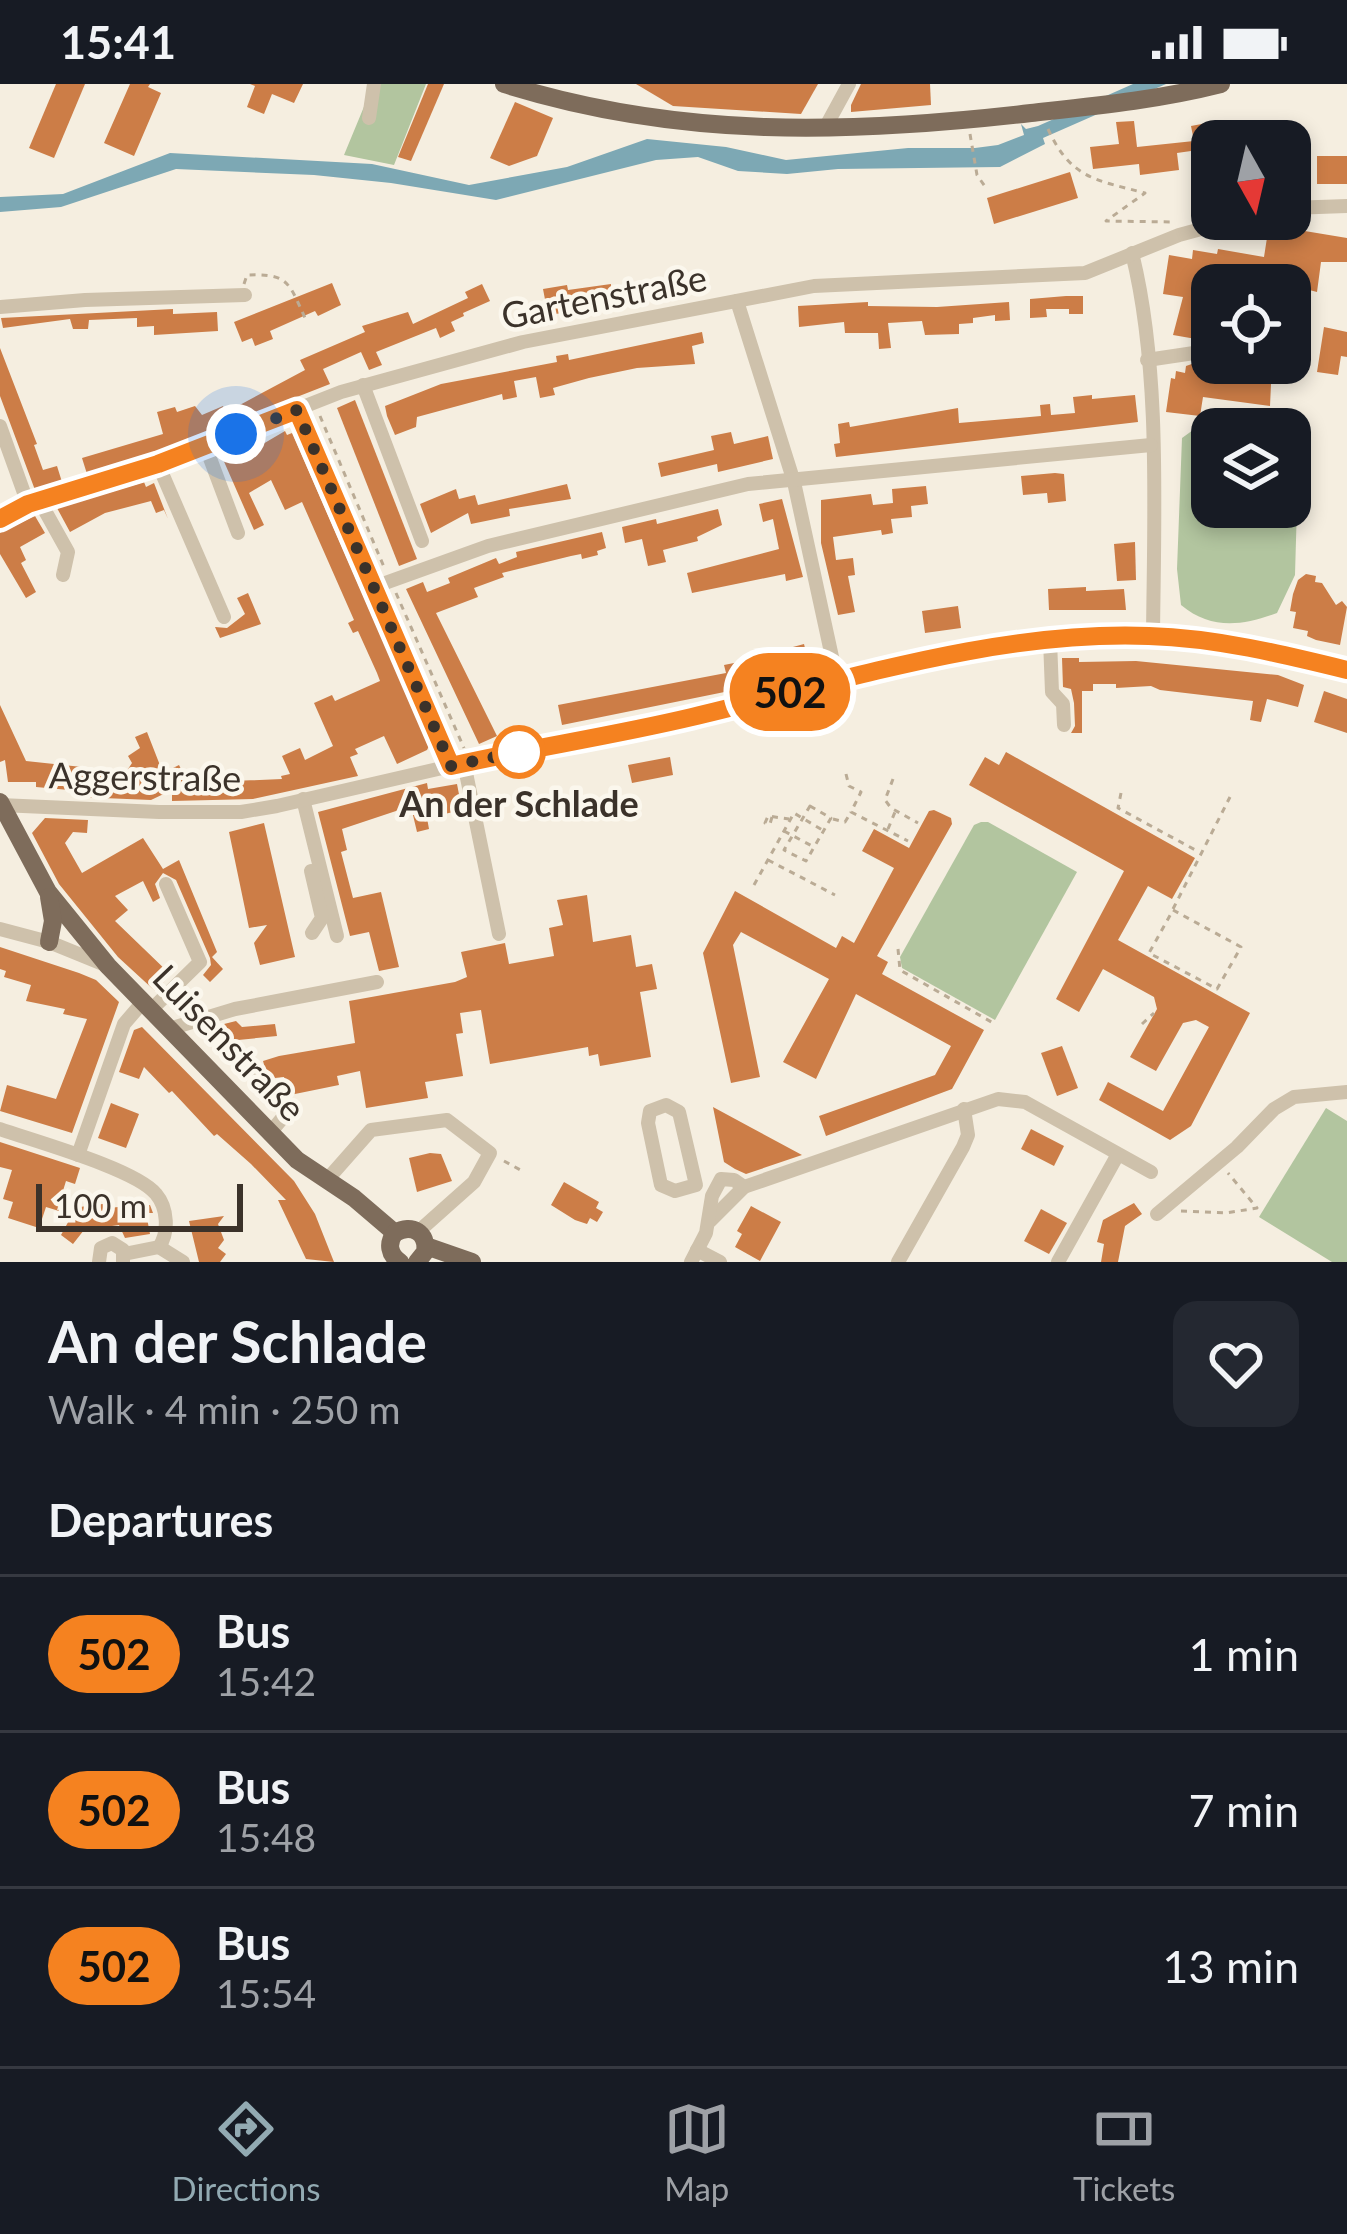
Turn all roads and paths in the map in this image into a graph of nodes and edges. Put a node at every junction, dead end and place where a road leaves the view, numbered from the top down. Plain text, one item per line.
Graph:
1 (374, 84) edge
2 (504, 84) edge
3 (849, 84) edge
4 (1221, 84) edge
5 (1114, 94) edge
6 (369, 118) dead end
7 (1045, 121) dead end
8 (824, 128) junction
9 (971, 137) dead end
10 (986, 188) dead end
11 (1347, 206) edge
12 (1311, 207) edge
13 (1191, 232) edge
14 (1179, 235) junction
15 (1132, 253) junction
16 (245, 295) joint
17 (737, 301) junction
18 (0, 307) edge
19 (306, 320) dead end
20 (1191, 353) edge
21 (1147, 360) junction
22 (363, 385) junction
23 (297, 410) junction
24 (0, 426) edge
25 (1151, 445) junction
26 (205, 446) junction
27 (158, 464) junction
28 (794, 482) junction
29 (33, 502) junction
30 (0, 519) edge
31 (238, 533) dead end
32 (422, 541) dead end
33 (63, 574) dead end
34 (374, 587) junction
35 (224, 617) dead end
36 (1153, 636) junction
37 (1050, 640) junction
38 (1347, 670) edge
39 (837, 680) junction
40 (1064, 725) dead end
41 (458, 764) junction
42 (846, 774) dead end
43 (893, 779) dead end
44 (1120, 793) dead end
45 (1230, 797) dead end
46 (299, 800) junction
47 (0, 804) edge
48 (896, 811) junction
49 (851, 812) junction
50 (803, 817) junction
51 (772, 818) dead end
52 (831, 818) junction
53 (790, 819) junction
54 (918, 823) dead end
55 (784, 831) junction
56 (824, 831) junction
57 (887, 831) junction
58 (792, 836) junction
59 (908, 841) dead end
60 (814, 847) junction
61 (1201, 853) junction
62 (767, 860) junction
63 (166, 884) dead end
64 (754, 885) dead end
65 (48, 892) junction
66 (835, 895) dead end
67 (1173, 910) junction
68 (0, 929) edge
69 (311, 933) dead end
70 (499, 934) dead end
71 (337, 936) dead end
72 (49, 942) junction
73 (898, 949) dead end
74 (108, 966) junction
75 (377, 982) dead end
76 (146, 1007) junction
77 (1154, 1012) dead end
78 (995, 1024) dead end
79 (1142, 1024) dead end
80 (169, 1029) junction
81 (250, 1069) dead end
82 (1347, 1092) edge
83 (964, 1108) junction
84 (679, 1112) joint
85 (0, 1129) edge
86 (271, 1133) junction
87 (490, 1153) junction
88 (78, 1155) junction
89 (1117, 1156) junction
90 (1218, 1164) junction
91 (524, 1172) dead end
92 (1150, 1172) dead end
93 (326, 1180) junction
94 (744, 1187) junction
95 (1157, 1214) joint
96 (710, 1221) junction
97 (395, 1233) junction
98 (159, 1247) junction
99 (421, 1247) edge
100 (694, 1256) edge
101 (123, 1258) edge
102 (397, 1261) edge
103 (99, 1262) edge
104 (183, 1262) edge
105 (472, 1262) edge
106 (720, 1262) edge
107 (898, 1262) edge
108 (1058, 1262) edge

1 - 6 street
2 - 8 main road
3 - 8 street
4 - 5 main road
5 - 8 main road
7 - 14 path
9 - 10 path
11 - 12 street
13 - 14 street, Gartenstraße
14 - 15 street, Gartenstraße
15 - 17 street, Gartenstraße
15 - 21 street
16 - 18 street
16 - 19 path
17 - 22 street, Gartenstraße
17 - 28 street
20 - 21 street
21 - 25 street
22 - 23 street, Gartenstraße
22 - 32 street
23 - 26 street, Gartenstraße
23 - 34 street
24 - 29 street
25 - 28 street
25 - 36 street
26 - 27 street, Gartenstraße
26 - 31 street
27 - 29 street, Gartenstraße
27 - 35 street
28 - 34 street
28 - 39 street
29 - 30 street, Gartenstraße
29 - 33 street
34 - 41 street
36 - 37 street, Aggerstraße
36 - 38 street, Aggerstraße
37 - 39 street, Aggerstraße
37 - 40 street
39 - 41 street, Aggerstraße
41 - 46 street, Aggerstraße
41 - 70 street
42 - 49 path
43 - 48 path
44 - 61 path
45 - 61 path
46 - 47 street, Aggerstraße
46 - 69 street
46 - 71 street
47 - 65 main road
48 - 54 path
48 - 57 path
49 - 52 path
49 - 57 path
50 - 52 path
50 - 53 path
50 - 56 path
50 - 58 path
51 - 53 path
52 - 56 path
53 - 55 path
55 - 58 path
55 - 62 path
56 - 60 path
57 - 59 path
58 - 60 path
58 - 60 path
61 - 67 path
62 - 64 path
62 - 66 path
63 - 76 street
65 - 72 main road
65 - 74 main road
67 - 67 path
68 - 72 street, Luisenstraße
72 - 74 street, Luisenstraße
73 - 78 path
74 - 76 main road, Luisenstraße
75 - 80 street
76 - 80 main road, Luisenstraße
76 - 88 street
77 - 79 path
80 - 86 main road, Luisenstraße
81 - 86 street
82 - 90 street
83 - 89 street
83 - 94 street
83 - 107 street
84 - 84 street
85 - 88 street
86 - 93 main road, Luisenstraße
87 - 91 path
87 - 93 street
87 - 99 street
88 - 98 street
89 - 92 street
89 - 108 street
90 - 95 street
90 - 95 path
93 - 97 main road, Luisenstraße
94 - 96 street
94 - 96 street
96 - 100 street
97 - 99 main road
97 - 102 main road
98 - 101 street
98 - 104 street
99 - 105 main road
100 - 106 street
101 - 103 street

